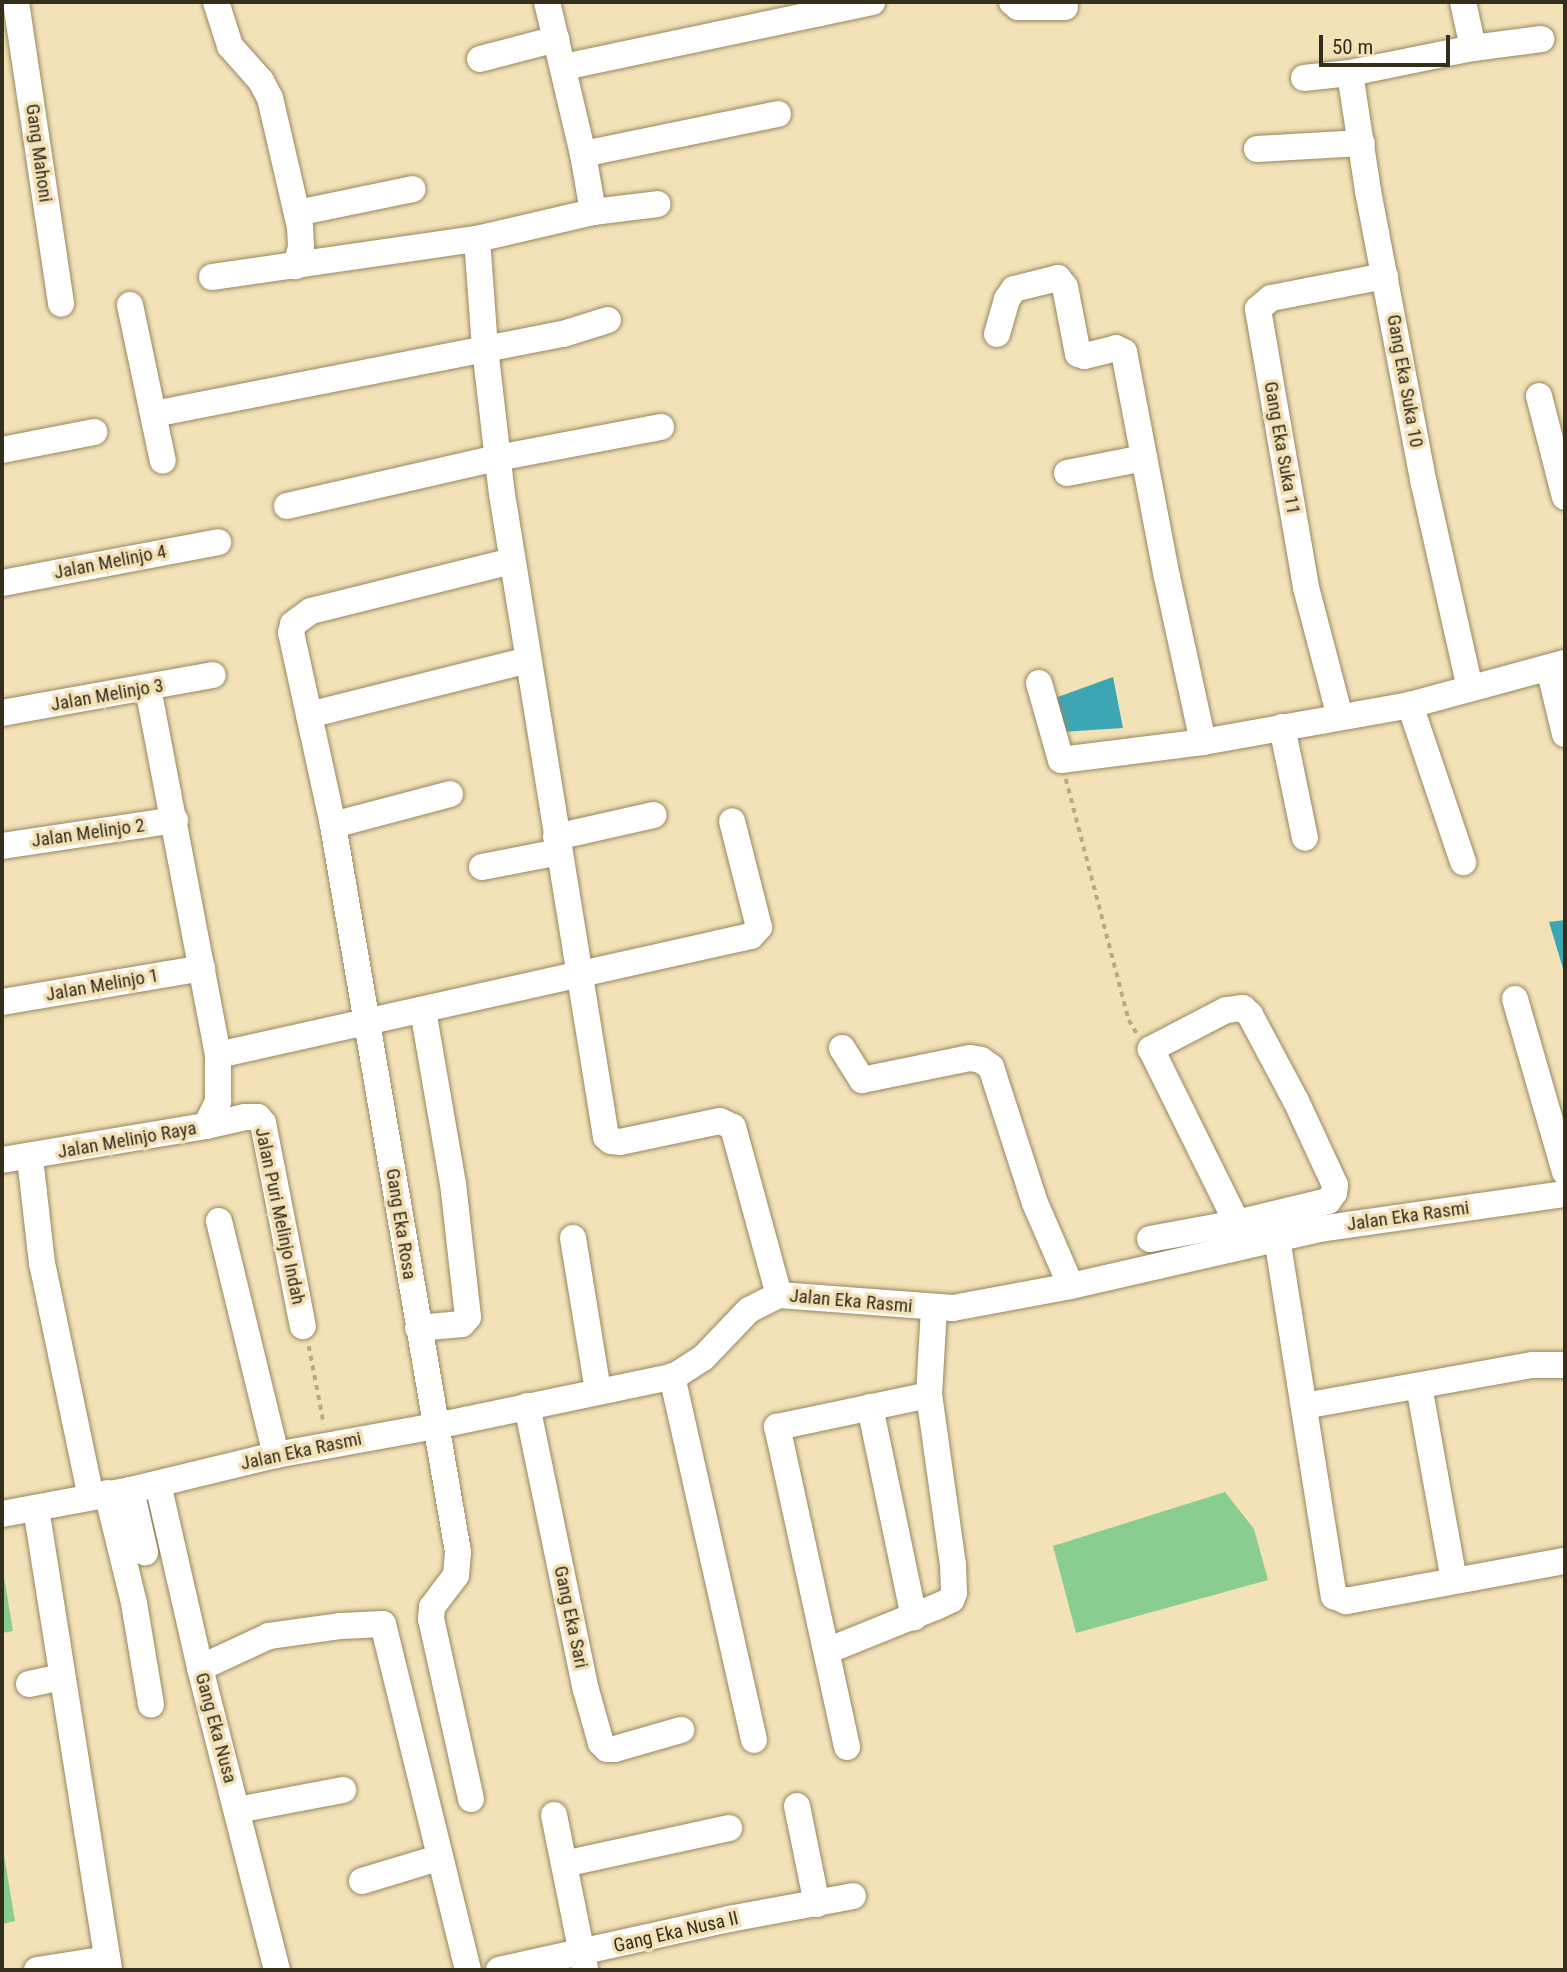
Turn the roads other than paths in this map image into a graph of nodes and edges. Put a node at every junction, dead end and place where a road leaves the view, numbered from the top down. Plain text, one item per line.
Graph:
1 (16, 2) edge
2 (216, 2) edge
3 (547, 2) edge
4 (872, 2) edge
5 (1012, 2) edge
6 (1463, 2) edge
7 (1065, 7) dead end
8 (556, 39) junction
9 (1541, 39) dead end
10 (1473, 48) junction
11 (480, 59) dead end
12 (564, 67) junction
13 (1350, 73) junction
14 (1304, 78) dead end
15 (778, 114) dead end
16 (1362, 143) junction
17 (1257, 149) dead end
18 (583, 154) junction
19 (413, 189) dead end
20 (658, 204) dead end
21 (593, 212) junction
22 (297, 213) junction
23 (477, 239) junction
24 (296, 266) junction
25 (1385, 276) junction
26 (212, 277) dead end
27 (61, 304) dead end
28 (130, 305) dead end
29 (608, 320) dead end
30 (997, 334) dead end
31 (485, 348) junction
32 (1539, 396) dead end
33 (154, 414) junction
34 (661, 427) dead end
35 (94, 432) dead end
36 (2, 450) edge
37 (497, 458) junction
38 (1144, 458) junction
39 (163, 461) dead end
40 (1067, 473) dead end
41 (1565, 497) edge
42 (287, 506) dead end
43 (218, 542) dead end
44 (512, 561) junction
45 (2, 583) edge
46 (528, 660) junction
47 (1557, 665) edge
48 (213, 676) dead end
49 (1039, 683) dead end
50 (148, 688) junction
51 (1470, 688) junction
52 (1410, 705) junction
53 (2, 713) edge
54 (309, 715) junction
55 (1340, 717) junction
56 (1282, 727) junction
57 (1565, 734) edge
58 (1203, 742) junction
59 (450, 794) dead end
60 (654, 816) dead end
61 (175, 820) junction
62 (732, 821) dead end
63 (333, 825) junction
64 (1306, 838) dead end
65 (557, 845) junction
66 (2, 846) edge
67 (1463, 862) dead end
68 (482, 867) dead end
69 (202, 968) junction
70 (581, 974) junction
71 (1515, 999) dead end
72 (2, 1002) edge
73 (423, 1010) junction
74 (368, 1023) junction
75 (842, 1048) dead end
76 (218, 1055) junction
77 (206, 1126) junction
78 (30, 1158) junction
79 (2, 1160) edge
80 (1565, 1172) edge
81 (1565, 1194) edge
82 (219, 1220) dead end
83 (1240, 1233) junction
84 (573, 1238) dead end
85 (1277, 1238) junction
86 (1150, 1239) dead end
87 (1071, 1286) junction
88 (779, 1295) junction
89 (934, 1308) junction
90 (418, 1328) junction
91 (306, 1336) road end
92 (1565, 1365) edge
93 (671, 1376) junction
94 (1419, 1386) junction
95 (598, 1390) junction
96 (929, 1395) junction
97 (527, 1406) junction
98 (1304, 1406) junction
99 (870, 1407) junction
100 (436, 1426) junction
101 (276, 1455) junction
102 (158, 1484) junction
103 (110, 1494) junction
104 (36, 1508) junction
105 (2, 1514) edge
106 (145, 1552) dead end
107 (1565, 1561) edge
108 (1454, 1581) junction
109 (914, 1616) junction
110 (827, 1651) junction
111 (200, 1668) junction
112 (62, 1677) junction
113 (29, 1684) dead end
114 (151, 1705) dead end
115 (681, 1730) dead end
116 (754, 1740) dead end
117 (847, 1747) dead end
118 (343, 1790) dead end
119 (471, 1799) dead end
120 (797, 1806) dead end
121 (237, 1810) junction
122 (554, 1815) dead end
123 (729, 1828) dead end
124 (438, 1858) junction
125 (564, 1864) junction
126 (362, 1881) dead end
127 (853, 1896) dead end
128 (817, 1904) junction
129 (584, 1962) edge
130 (108, 1965) edge
131 (37, 1970) edge
132 (277, 1970) edge
133 (468, 1970) edge
134 (499, 1970) edge

1 - 27 street, Gang Mahoni
2 - 22 street
3 - 8 street
4 - 12 street
5 - 7 street
6 - 10 street
8 - 11 street
8 - 12 street
9 - 10 street
10 - 13 street
12 - 18 street
13 - 14 street
13 - 16 street, Gang Eka Suka 10
15 - 18 street
16 - 17 street
16 - 25 street, Gang Eka Suka 10
18 - 21 street
19 - 22 street
20 - 21 street
21 - 23 street
22 - 24 street
23 - 24 street
23 - 31 street
24 - 26 street
25 - 51 street, Gang Eka Suka 10
25 - 55 street, Gang Eka Suka 11
28 - 33 street
29 - 31 street
30 - 38 street
31 - 33 street
31 - 37 street
32 - 41 street
33 - 39 street
34 - 37 street
35 - 36 street
37 - 42 street
37 - 44 street
38 - 40 street
38 - 58 street
43 - 45 street, Jalan Melinjo 4
44 - 46 street
44 - 54 street, Gang Eka Rosa
46 - 54 street
46 - 65 street
47 - 51 street
47 - 57 street
48 - 50 street, Jalan Melinjo 3
49 - 58 street
50 - 53 street, Jalan Melinjo 3
50 - 61 street, Jalan Melinjo Raya
51 - 52 street
52 - 55 street
52 - 67 street
54 - 63 street, Gang Eka Rosa
55 - 56 street
56 - 58 street
56 - 64 street
59 - 63 street
60 - 65 street
61 - 66 street, Jalan Melinjo 2
61 - 69 street, Jalan Melinjo Raya
62 - 70 street
63 - 74 street, Gang Eka Rosa
65 - 68 street
65 - 70 street
69 - 72 street, Jalan Melinjo 1
69 - 76 street, Jalan Melinjo Raya
70 - 73 street
70 - 88 street
71 - 80 street
73 - 74 street
73 - 90 street
74 - 76 street
74 - 90 street, Gang Eka Rosa
75 - 87 street
76 - 77 street, Jalan Melinjo Raya
77 - 78 street, Jalan Melinjo Raya
77 - 91 street, Jalan Puri Melinjo Indah
78 - 79 street
78 - 103 street, Jalan Melinjo Raya
81 - 85 street, Jalan Eka Rasmi
82 - 101 street
83 - 83 street
83 - 85 street, Jalan Eka Rasmi
83 - 86 street
83 - 87 street, Jalan Eka Rasmi
84 - 95 street
85 - 98 street
87 - 89 street, Jalan Eka Rasmi
88 - 89 street, Jalan Eka Rasmi
88 - 93 street, Jalan Eka Rasmi
89 - 96 street
90 - 100 street, Gang Eka Rosa
92 - 94 street
93 - 95 street, Jalan Eka Rasmi
93 - 116 street
94 - 98 street
94 - 108 street
95 - 97 street, Jalan Eka Rasmi
96 - 99 street
96 - 109 street
97 - 100 street, Jalan Eka Rasmi
97 - 115 street, Gang Eka Sari
98 - 108 street
99 - 109 street
99 - 110 street
100 - 101 street, Jalan Eka Rasmi
100 - 119 street, Gang Eka Rosa
101 - 102 street, Jalan Eka Rasmi
102 - 103 street, Jalan Eka Rasmi
102 - 111 street, Gang Eka Nusa
103 - 104 street, Jalan Eka Rasmi
103 - 106 street
103 - 114 street
104 - 105 street, Jalan Eka Rasmi
104 - 112 street
107 - 108 street
109 - 110 street
110 - 117 street
111 - 121 street, Gang Eka Nusa
111 - 124 street
112 - 113 street
112 - 130 street
118 - 121 street
120 - 128 street
121 - 132 street, Gang Eka Nusa
122 - 125 street
123 - 125 street
124 - 126 street
124 - 133 street
125 - 129 street
127 - 128 street, Gang Eka Nusa II
128 - 129 street, Gang Eka Nusa II
129 - 134 street, Gang Eka Nusa II
130 - 131 street

